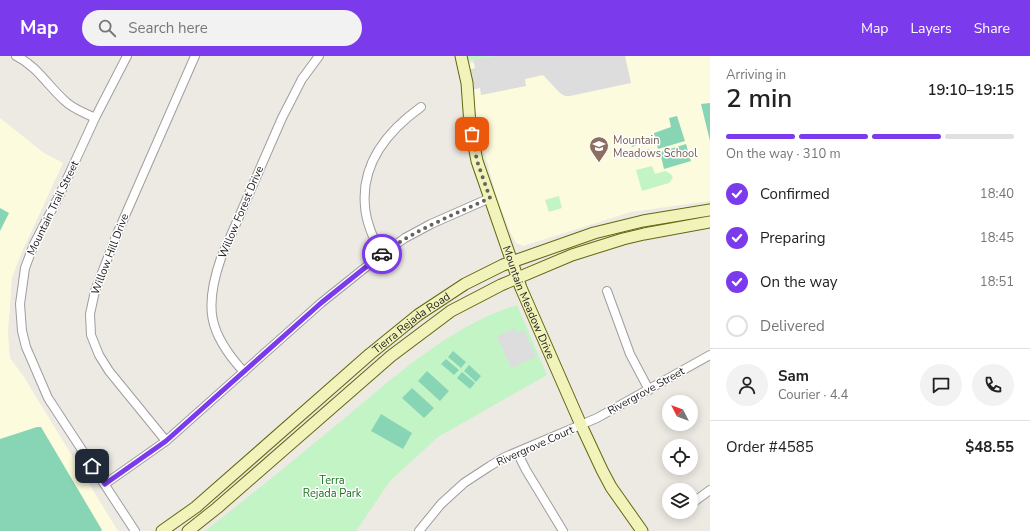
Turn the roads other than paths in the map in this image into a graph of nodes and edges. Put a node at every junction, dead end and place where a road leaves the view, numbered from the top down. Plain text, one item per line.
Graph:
1 (16, 56) edge
2 (126, 56) edge
3 (195, 56) edge
4 (319, 56) edge
5 (461, 56) edge
6 (421, 107) dead end
7 (95, 118) junction
8 (490, 198) junction
9 (710, 210) edge
10 (710, 222) edge
11 (381, 255) junction
12 (512, 261) junction
13 (517, 278) junction
14 (607, 291) dead end
15 (710, 355) edge
16 (244, 372) junction
17 (649, 390) junction
18 (581, 425) junction
19 (166, 441) junction
20 (517, 452) junction
21 (105, 484) junction
22 (710, 490) edge
23 (698, 499) edge
24 (135, 531) edge
25 (162, 531) edge
26 (188, 531) edge
27 (419, 531) edge
28 (563, 531) edge
29 (642, 531) edge

1 - 7 street
2 - 7 street, Mountain Trail Street
3 - 19 street, Willow Hill Drive
4 - 16 street, Willow Forest Drive
5 - 8 main road, Mountain Meadow Drive
6 - 11 street
7 - 21 street, Mountain Trail Street
8 - 11 street
8 - 12 main road, Mountain Meadow Drive
9 - 12 main road, Tierra Rejada Road
10 - 13 main road, Tierra Rejada Road
11 - 16 street
12 - 13 main road, Mountain Meadow Drive
12 - 25 main road, Tierra Rejada Road
13 - 18 main road, Mountain Meadow Drive
13 - 26 main road, Tierra Rejada Road
14 - 17 street
15 - 17 street, Rivergrove Street
16 - 19 street
17 - 18 street, Rivergrove Street
18 - 20 street, Rivergrove Court
18 - 29 main road, Mountain Meadow Drive
19 - 21 street
20 - 27 street, Rivergrove Court
20 - 28 street
21 - 24 street, Mountain Trail Street
22 - 23 street

